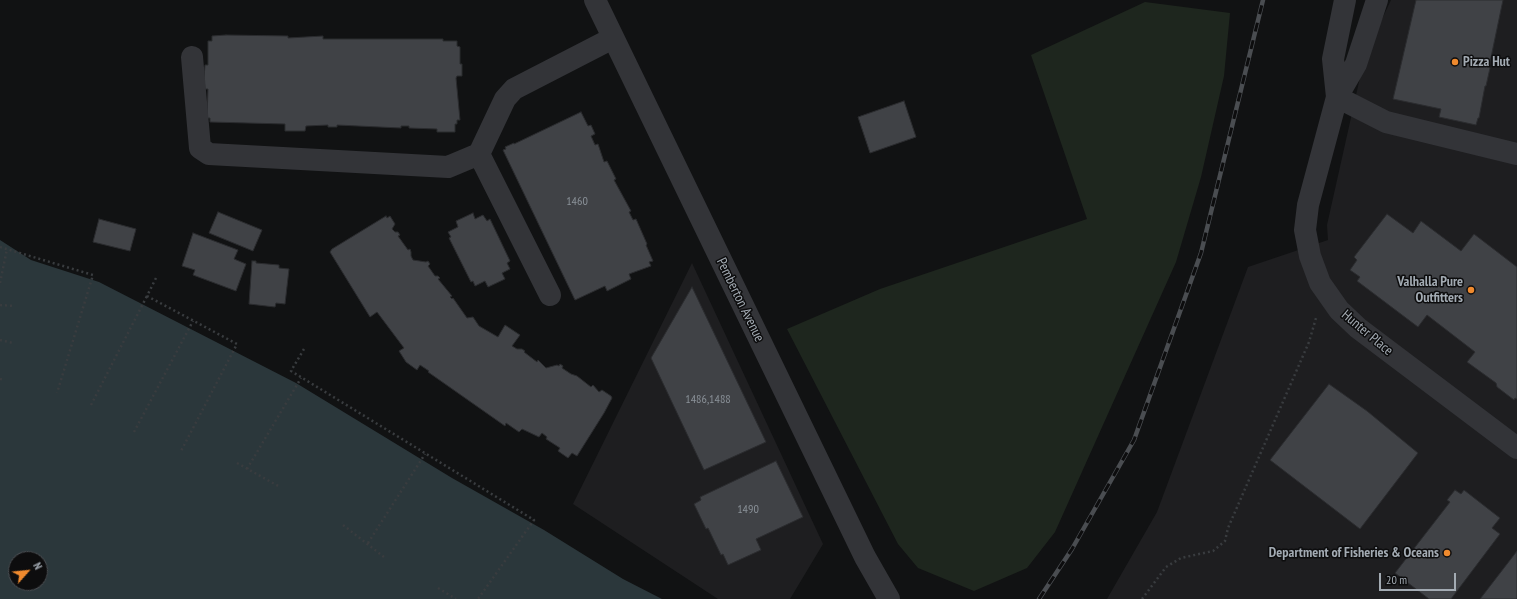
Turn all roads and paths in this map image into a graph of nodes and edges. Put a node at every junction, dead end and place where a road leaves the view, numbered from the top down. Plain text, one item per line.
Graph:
1 (595, 0) edge
2 (1345, 0) edge
3 (1377, 0) edge
4 (613, 38) junction
5 (192, 57) dead end
6 (1337, 97) junction
7 (479, 154) junction
8 (1517, 154) edge
9 (0, 247) edge
10 (8, 250) junction
11 (156, 278) dead end
12 (0, 283) edge
13 (550, 294) dead end
14 (147, 296) junction
15 (0, 305) edge
16 (15, 306) dead end
17 (1316, 316) dead end
18 (194, 321) junction
19 (0, 340) edge
20 (13, 343) dead end
21 (304, 348) dead end
22 (301, 378) junction
23 (0, 379) edge
24 (5, 380) dead end
25 (57, 393) dead end
26 (91, 405) dead end
27 (134, 432) dead end
28 (1517, 448) edge
29 (181, 451) dead end
30 (425, 454) junction
31 (237, 463) dead end
32 (247, 469) junction
33 (280, 487) dead end
34 (343, 525) dead end
35 (368, 543) junction
36 (384, 557) dead end
37 (438, 588) dead end
38 (456, 599) edge
39 (478, 599) edge
40 (889, 599) edge
41 (1142, 599) edge

1 - 4 street, Pemberton Avenue
2 - 6 street, Hunter Place
3 - 6 street, Hunter Place
4 - 7 street
4 - 40 street, Pemberton Avenue
5 - 7 street
6 - 8 street
6 - 28 street, Hunter Place
7 - 13 street
9 - 10 path
10 - 12 path
10 - 25 path
11 - 14 path
14 - 18 path
14 - 26 path
15 - 16 path
17 - 41 path
18 - 27 path
18 - 29 path
19 - 20 path
21 - 22 path
22 - 30 path
22 - 32 path
23 - 24 path
30 - 35 path
30 - 39 path
31 - 32 path
32 - 33 path
34 - 35 path
35 - 36 path
37 - 38 path

